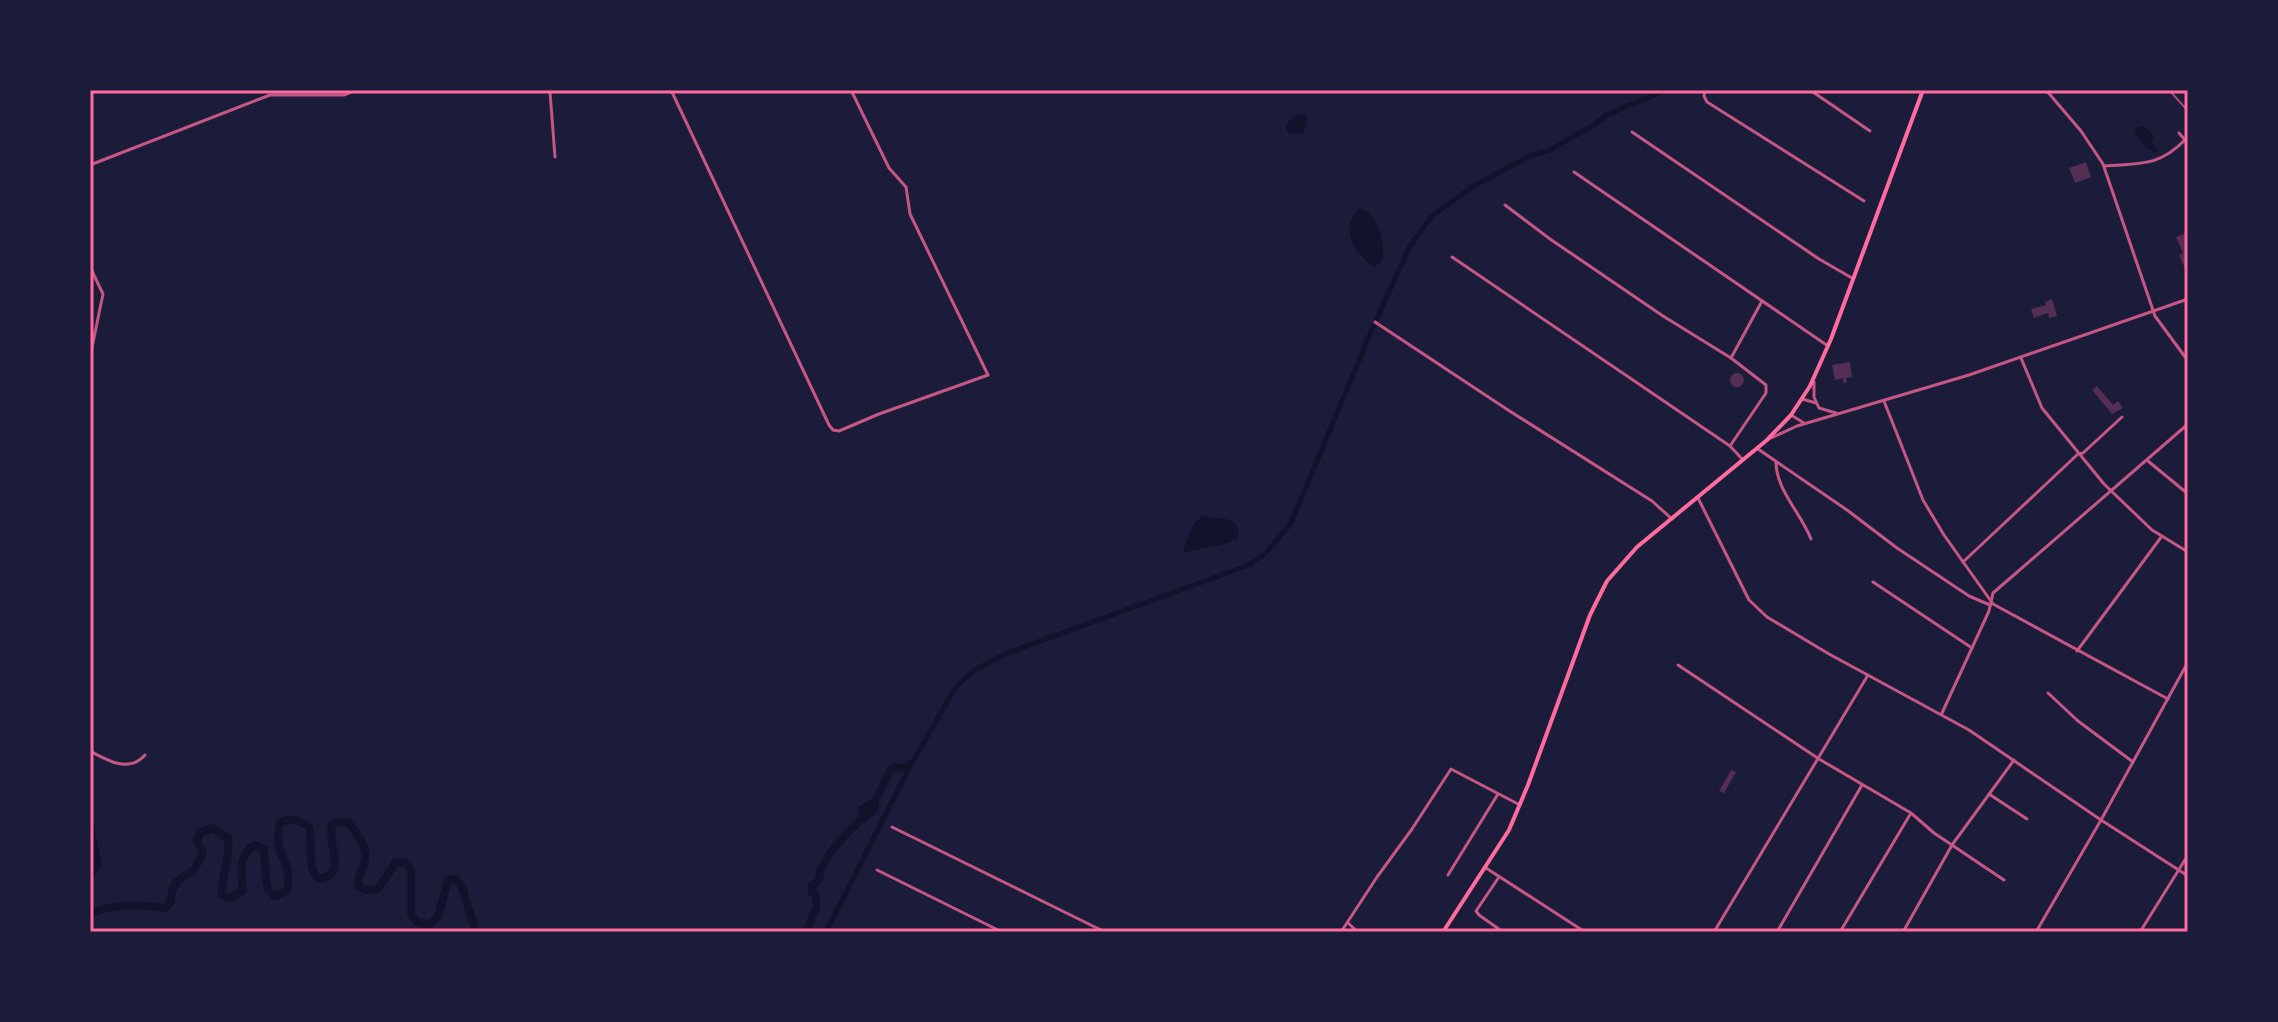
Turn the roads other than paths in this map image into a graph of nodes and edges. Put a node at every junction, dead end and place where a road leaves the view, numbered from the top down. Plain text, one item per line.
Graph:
1 (356, 90) edge
2 (547, 90) edge
3 (671, 90) edge
4 (851, 90) edge
5 (1810, 90) edge
6 (1923, 90) edge
7 (2046, 90) edge
8 (1704, 92) edge
9 (1870, 131) dead end
10 (1632, 132) dead end
11 (2179, 133) dead end
12 (2186, 142) edge
13 (555, 157) dead end
14 (90, 165) edge
15 (2104, 166) junction
16 (1574, 172) dead end
17 (1864, 201) dead end
18 (1505, 205) dead end
19 (1452, 257) dead end
20 (90, 267) edge
21 (1854, 279) junction
22 (2188, 299) edge
23 (1762, 300) junction
24 (2152, 311) junction
25 (1375, 322) dead end
26 (1828, 346) junction
27 (90, 357) edge
28 (1731, 358) junction
29 (2021, 358) junction
30 (2188, 361) edge
31 (1814, 379) junction
32 (1802, 399) junction
33 (1884, 401) junction
34 (1816, 403) junction
35 (1819, 408) junction
36 (1841, 413) junction
37 (1791, 415) junction
38 (2122, 417) dead end
39 (1815, 421) junction
40 (1807, 423) junction
41 (2188, 424) edge
42 (1767, 440) junction
43 (1730, 446) junction
44 (1758, 448) junction
45 (2078, 454) junction
46 (1744, 460) junction
47 (2147, 460) junction
48 (1776, 462) junction
49 (2111, 492) junction
50 (2188, 494) edge
51 (1698, 498) junction
52 (1672, 519) junction
53 (2162, 536) junction
54 (1811, 539) dead end
55 (2188, 552) edge
56 (1963, 562) junction
57 (1873, 582) dead end
58 (1990, 603) junction
59 (1972, 648) junction
60 (2077, 651) junction
61 (2188, 662) edge
62 (1678, 665) dead end
63 (1868, 675) junction
64 (2048, 693) dead end
65 (2168, 699) junction
66 (1942, 714) junction
67 (90, 751) edge
68 (145, 755) dead end
69 (1819, 759) junction
70 (2014, 760) junction
71 (2133, 762) junction
72 (1862, 785) junction
73 (1498, 794) junction
74 (1989, 794) junction
75 (1520, 805) junction
76 (1911, 813) junction
77 (2027, 819) dead end
78 (2101, 820) junction
79 (892, 827) dead end
80 (1952, 845) junction
81 (2188, 855) edge
82 (1486, 868) junction
83 (877, 870) dead end
84 (2179, 870) junction
85 (1448, 875) dead end
86 (2188, 876) edge
87 (1499, 877) junction
88 (2004, 880) dead end
89 (1348, 923) junction
90 (1002, 932) edge
91 (1105, 932) edge
92 (1341, 932) edge
93 (1358, 932) edge
94 (1443, 932) edge
95 (1503, 932) edge
96 (1585, 932) edge
97 (1714, 932) edge
98 (1777, 932) edge
99 (1840, 932) edge
100 (1903, 932) edge
101 (2036, 932) edge
102 (2140, 932) edge

1 - 14 street
2 - 13 street
3 - 4 street
5 - 9 street
6 - 21 main road
7 - 15 street
8 - 17 street
10 - 21 street
11 - 12 street
12 - 15 street
15 - 24 street
16 - 23 street
18 - 28 street
19 - 43 street
20 - 27 street
21 - 26 main road
22 - 24 street
23 - 26 street
23 - 28 street
24 - 29 street
24 - 30 street
25 - 52 street
26 - 31 main road
28 - 43 street
29 - 33 street
29 - 45 street
31 - 32 main road
31 - 34 street
32 - 34 street
32 - 37 main road
33 - 36 street
33 - 56 street
34 - 35 street
35 - 36 street
35 - 39 street
36 - 39 street
37 - 40 street
37 - 42 main road
38 - 45 street
39 - 40 street
40 - 42 street
41 - 47 street
42 - 44 main road
43 - 46 street
44 - 46 main road
44 - 48 street
45 - 49 street
45 - 56 street
46 - 51 main road
47 - 49 street
47 - 50 street
48 - 54 street
48 - 58 street
49 - 53 street
49 - 58 street
51 - 52 main road
51 - 63 street
52 - 75 main road
53 - 55 street
53 - 60 street
56 - 58 street
57 - 59 street
58 - 59 street
58 - 60 street
59 - 66 street
60 - 65 street
61 - 65 street
62 - 69 street
63 - 66 street
63 - 69 street
64 - 71 street
65 - 71 street
66 - 70 street
67 - 68 street
69 - 72 street
69 - 97 street
70 - 74 street
70 - 78 street
71 - 78 street
72 - 76 street
72 - 98 street
73 - 75 street
73 - 85 street
73 - 89 street
74 - 77 street
74 - 80 street
75 - 82 main road
76 - 80 street
76 - 99 street
78 - 84 street
78 - 101 street
79 - 91 street
80 - 88 street
80 - 100 street
81 - 84 street
82 - 87 street
82 - 94 main road
83 - 90 street
84 - 86 street
84 - 102 street
87 - 95 street
87 - 96 street
89 - 92 street
89 - 93 street

